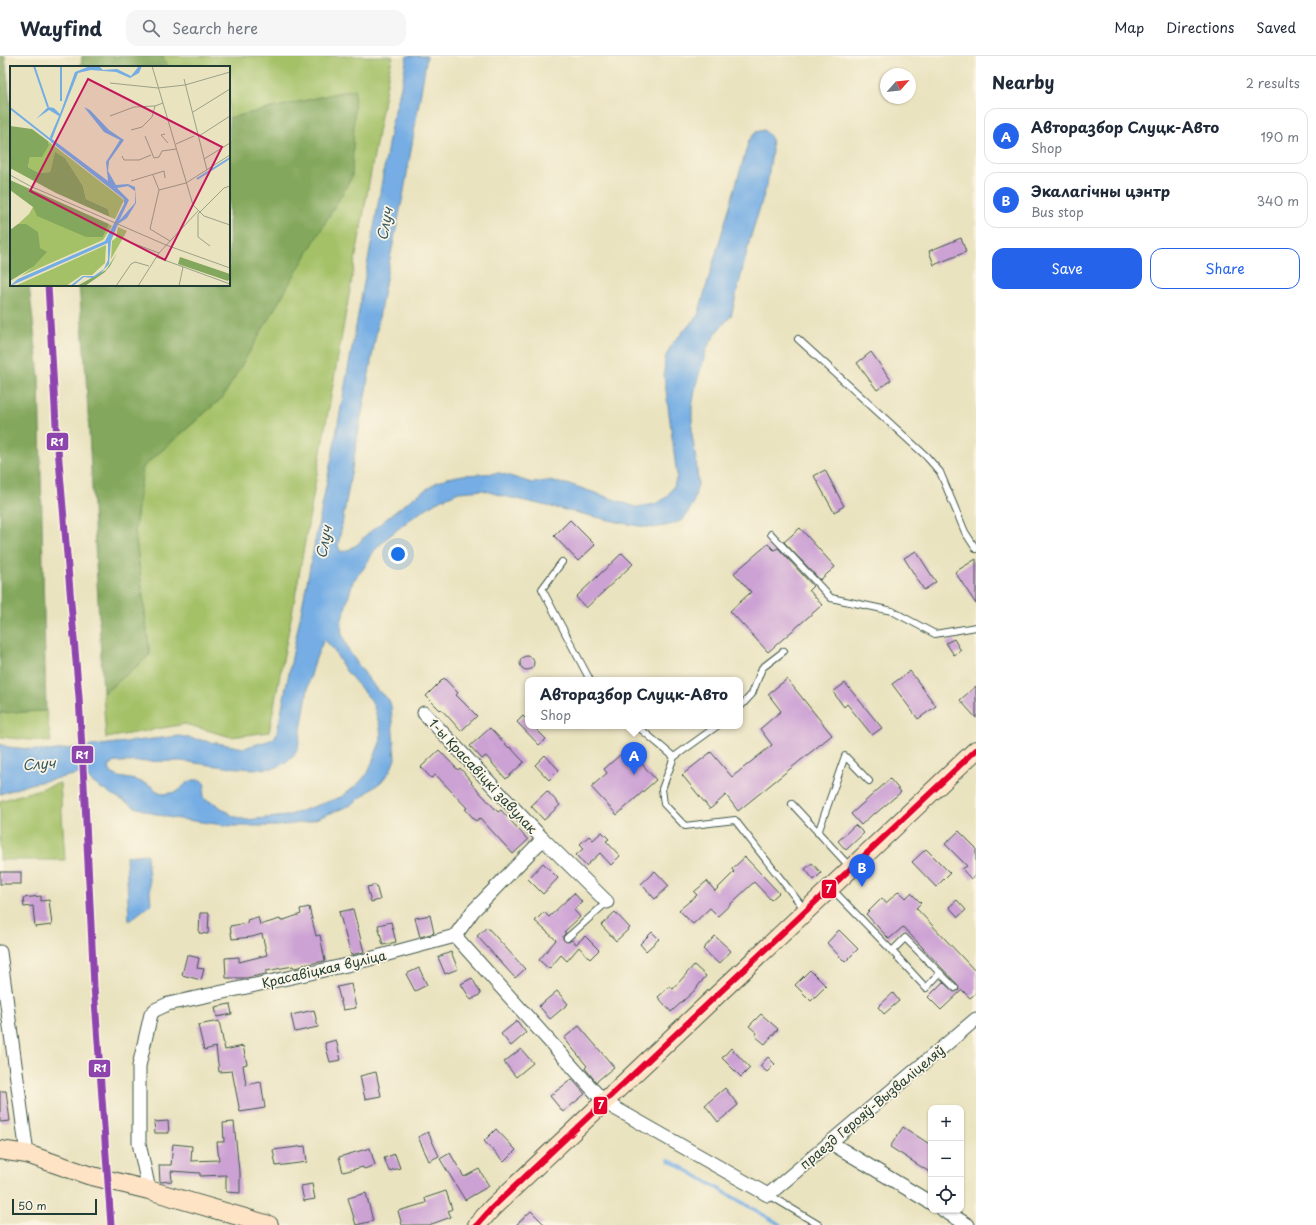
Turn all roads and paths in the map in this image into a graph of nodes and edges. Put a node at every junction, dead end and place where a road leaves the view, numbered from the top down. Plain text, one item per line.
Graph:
1 (798, 339) dead end
2 (771, 534) dead end
3 (976, 549) edge
4 (562, 562) dead end
5 (976, 627) edge
6 (784, 651) dead end
7 (588, 677) edge
8 (743, 704) edge
9 (424, 712) dead end
10 (641, 729) edge
11 (713, 729) edge
12 (976, 750) edge
13 (674, 757) junction
14 (869, 781) dead end
15 (792, 804) dead end
16 (818, 833) junction
17 (543, 839) junction
18 (852, 868) junction
19 (831, 888) junction
20 (607, 902) joint
21 (806, 911) junction
22 (455, 936) junction
23 (567, 938) dead end
24 (892, 951) junction
25 (0, 952) edge
26 (940, 973) junction
27 (955, 988) dead end
28 (975, 1020) edge
29 (604, 1102) junction
30 (831, 1142) junction
31 (0, 1150) edge
32 (27, 1154) junction
33 (149, 1190) junction
34 (768, 1195) junction
35 (928, 1201) edge
36 (948, 1213) edge
37 (269, 1225) edge
38 (477, 1225) edge
39 (819, 1225) edge
40 (968, 1225) edge

1 - 3 lane
2 - 5 lane
4 - 7 lane
6 - 8 lane
9 - 17 street, 1-ы Красавіцкі завулак
10 - 13 lane
11 - 13 lane
12 - 18 main road
13 - 21 lane
14 - 16 lane
15 - 16 lane
16 - 18 lane
17 - 20 street, 1-ы Красавіцкі завулак
17 - 22 street, 1-ы Красавіцкі завулак
18 - 19 main road
19 - 21 main road
19 - 24 lane
20 - 23 lane
21 - 29 main road
22 - 29 street
22 - 33 street, Красавіцкая вуліца
24 - 26 lane
24 - 26 lane
25 - 32 street
26 - 27 lane
28 - 30 street, праезд Герояў-Вызваліцеляў
29 - 34 street
29 - 38 main road
30 - 34 street, праезд Герояў-Вызваліцеляў
30 - 35 street
31 - 32 main road
32 - 33 main road
33 - 37 main road
34 - 39 lane
36 - 40 street

